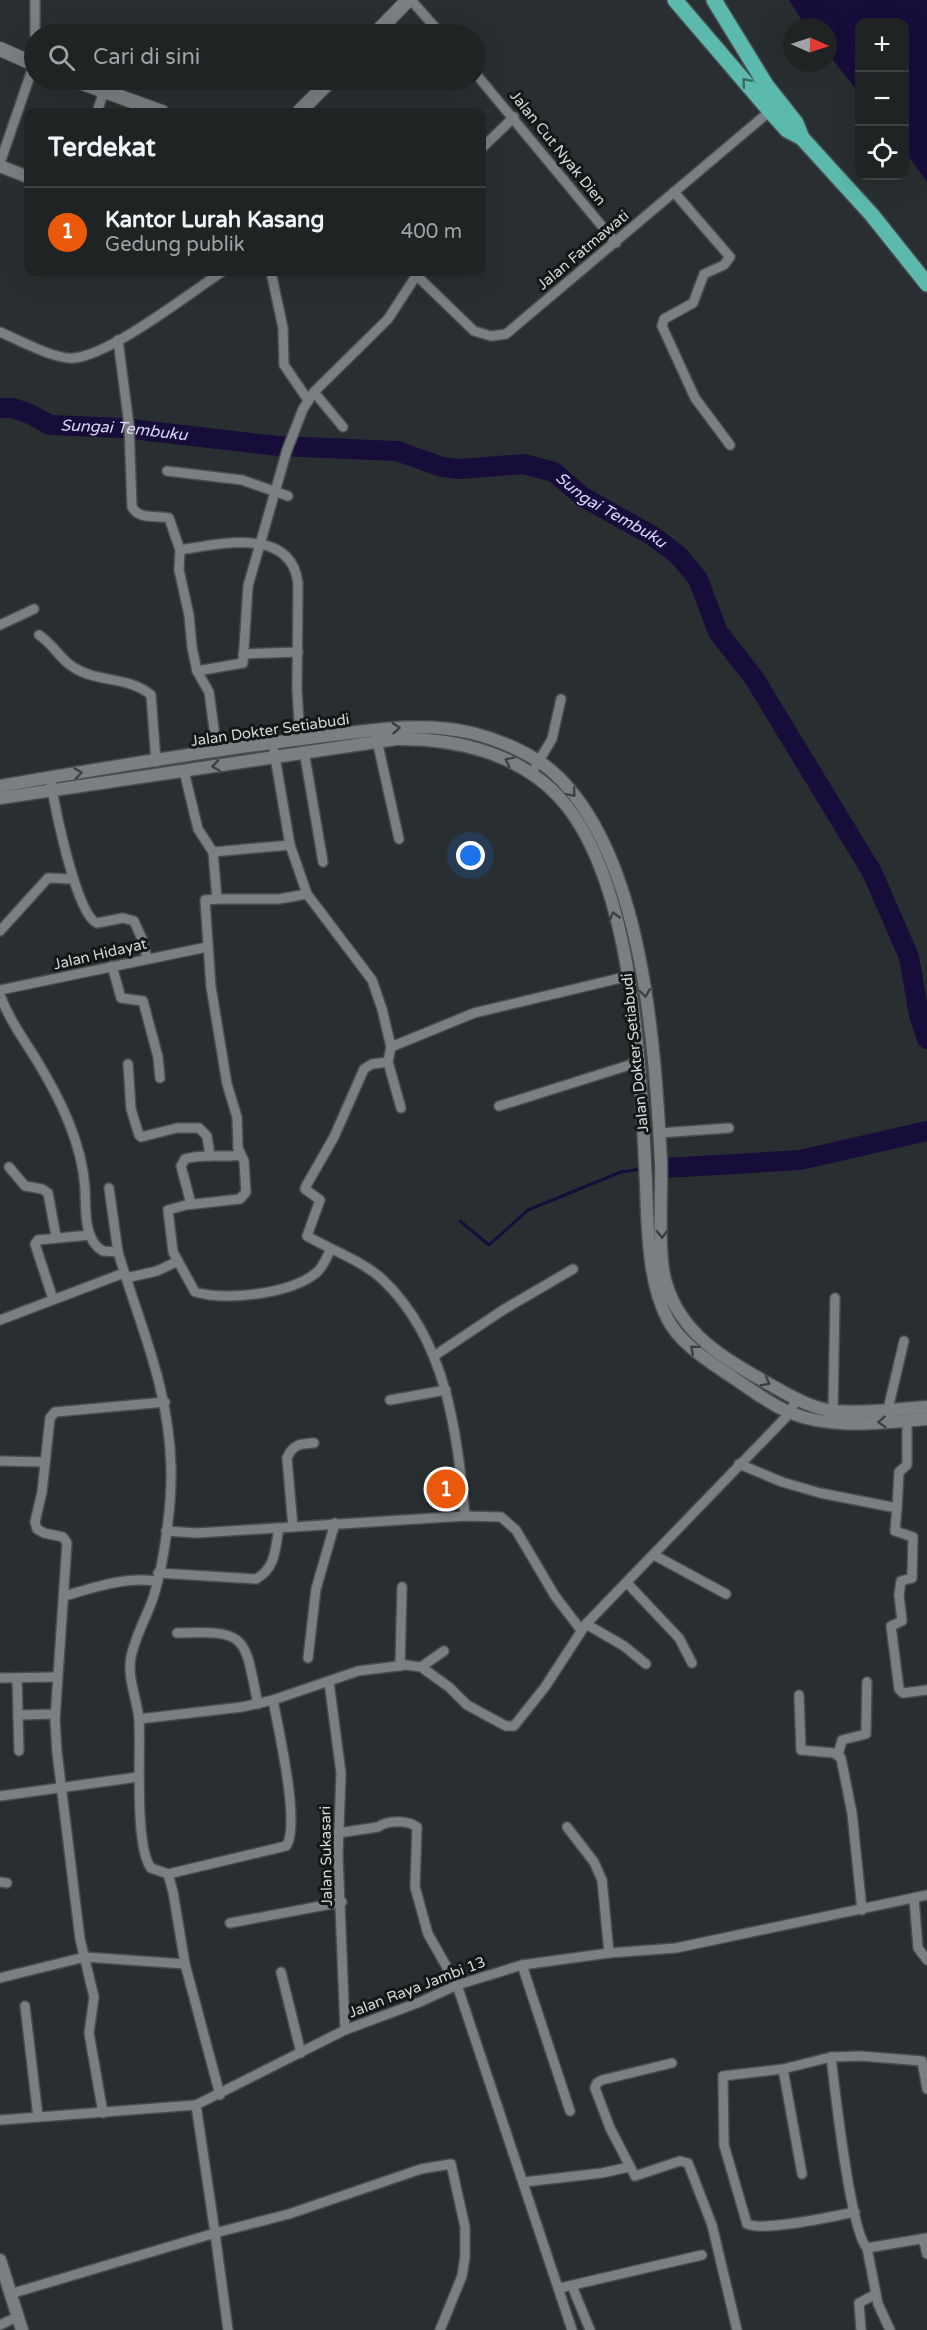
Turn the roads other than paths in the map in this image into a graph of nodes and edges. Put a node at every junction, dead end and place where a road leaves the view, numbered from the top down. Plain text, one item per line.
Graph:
1 (35, 0) edge
2 (410, 0) edge
3 (675, 0) edge
4 (714, 0) edge
5 (35, 24) edge
6 (385, 24) edge
7 (432, 24) edge
8 (738, 44) junction
9 (0, 49) edge
10 (722, 54) junction
11 (24, 60) edge
12 (486, 85) edge
13 (25, 90) edge
14 (321, 90) edge
15 (104, 91) joint
16 (98, 108) edge
17 (151, 108) edge
18 (303, 108) edge
19 (770, 111) junction
20 (514, 117) junction
21 (801, 138) junction
22 (486, 144) edge
23 (0, 164) edge
24 (24, 175) edge
25 (674, 192) junction
26 (616, 243) junction
27 (216, 276) edge
28 (273, 276) edge
29 (413, 276) edge
30 (416, 276) edge
31 (927, 284) edge
32 (0, 332) edge
33 (118, 340) junction
34 (311, 396) junction
35 (343, 427) dead end
36 (730, 445) dead end
37 (167, 471) dead end
38 (276, 490) junction
39 (288, 496) dead end
40 (259, 543) junction
41 (180, 550) junction
42 (34, 609) dead end
43 (0, 626) edge
44 (39, 635) dead end
45 (298, 652) junction
46 (243, 654) junction
47 (196, 671) junction
48 (561, 699) dead end
49 (376, 735) junction
50 (273, 743) junction
51 (302, 745) junction
52 (217, 752) junction
53 (274, 756) junction
54 (156, 762) junction
55 (540, 762) junction
56 (184, 771) junction
57 (531, 774) junction
58 (50, 783) junction
59 (0, 786) edge
60 (0, 798) edge
61 (399, 839) dead end
62 (290, 845) junction
63 (213, 852) junction
64 (323, 862) dead end
65 (73, 879) junction
66 (307, 894) junction
67 (217, 899) junction
68 (0, 931) edge
69 (207, 947) junction
70 (147, 958) junction
71 (112, 966) junction
72 (629, 976) junction
73 (0, 990) edge
74 (0, 995) edge
75 (391, 1047) junction
76 (388, 1062) junction
77 (639, 1062) junction
78 (128, 1064) dead end
79 (160, 1078) dead end
80 (500, 1106) dead end
81 (401, 1108) dead end
82 (729, 1128) dead end
83 (659, 1133) junction
84 (241, 1155) junction
85 (210, 1156) junction
86 (9, 1167) dead end
87 (109, 1188) dead end
88 (191, 1204) junction
89 (90, 1235) junction
90 (56, 1236) junction
91 (331, 1249) junction
92 (118, 1252) junction
93 (178, 1261) junction
94 (573, 1269) dead end
95 (125, 1275) junction
96 (661, 1286) junction
97 (835, 1298) dead end
98 (53, 1299) junction
99 (0, 1320) edge
100 (904, 1341) dead end
101 (434, 1356) junction
102 (716, 1360) junction
103 (446, 1390) junction
104 (796, 1399) junction
105 (390, 1400) dead end
106 (165, 1402) junction
107 (927, 1407) edge
108 (888, 1409) junction
109 (833, 1411) junction
110 (790, 1413) junction
111 (927, 1419) edge
112 (907, 1420) junction
113 (314, 1443) dead end
114 (0, 1461) edge
115 (45, 1462) junction
116 (739, 1464) junction
117 (897, 1508) junction
118 (465, 1516) junction
119 (335, 1523) junction
120 (293, 1527) junction
121 (279, 1528) junction
122 (166, 1531) junction
123 (654, 1555) junction
124 (157, 1577) junction
125 (627, 1584) junction
126 (402, 1587) dead end
127 (726, 1594) dead end
128 (64, 1596) junction
129 (584, 1627) junction
130 (177, 1633) dead end
131 (444, 1651) dead end
132 (308, 1658) dead end
133 (692, 1663) dead end
134 (646, 1664) dead end
135 (400, 1666) junction
136 (421, 1667) junction
137 (57, 1677) junction
138 (0, 1678) edge
139 (17, 1678) junction
140 (329, 1682) junction
141 (867, 1682) dead end
142 (927, 1690) edge
143 (799, 1695) dead end
144 (273, 1700) junction
145 (258, 1704) junction
146 (55, 1714) junction
147 (18, 1715) junction
148 (139, 1719) junction
149 (19, 1751) dead end
150 (838, 1755) junction
151 (138, 1777) junction
152 (61, 1788) junction
153 (0, 1796) edge
154 (567, 1827) dead end
155 (338, 1833) junction
156 (168, 1874) junction
157 (927, 1895) edge
158 (914, 1898) junction
159 (342, 1902) junction
160 (862, 1910) junction
161 (230, 1923) dead end
162 (609, 1953) junction
163 (85, 1958) junction
164 (927, 1960) edge
165 (185, 1964) junction
166 (522, 1965) junction
167 (280, 1972) dead end
168 (0, 1978) edge
169 (457, 1985) junction
170 (25, 2006) dead end
171 (345, 2030) junction
172 (301, 2053) junction
173 (831, 2057) junction
174 (672, 2063) dead end
175 (783, 2069) junction
176 (927, 2089) edge
177 (220, 2095) junction
178 (196, 2105) junction
179 (570, 2111) dead end
180 (102, 2113) junction
181 (38, 2117) junction
182 (0, 2120) edge
183 (629, 2167) junction
184 (802, 2174) dead end
185 (524, 2182) junction
186 (855, 2212) junction
187 (215, 2233) junction
188 (925, 2238) edge
189 (867, 2248) junction
190 (927, 2254) edge
191 (702, 2255) dead end
192 (0, 2260) edge
193 (572, 2286) junction
194 (560, 2288) junction
195 (10, 2294) junction
196 (876, 2294) junction
197 (17, 2317) junction
198 (0, 2325) edge
199 (21, 2330) edge
200 (228, 2330) edge
201 (440, 2330) edge
202 (572, 2330) edge
203 (590, 2330) edge
204 (737, 2330) edge
205 (861, 2330) edge
206 (890, 2330) edge

1 - 5 street
2 - 6 main road
2 - 7 street
3 - 10 highway
4 - 8 highway
8 - 10 highway
8 - 21 highway
9 - 11 main road
19 -> 10 highway
12 - 20 street, Jalan Cut Nyak Dien
13 - 23 street
14 - 18 main road
15 - 16 street
15 - 17 main road
19 - 21 highway
19 - 25 street, Jalan Fatmawati
20 - 22 street
20 - 26 street, Jalan Cut Nyak Dien
21 - 31 highway
23 - 24 street
25 - 26 street, Jalan Fatmawati
25 - 36 street
26 - 30 street, Jalan Fatmawati
27 - 33 street
28 - 34 street
29 - 34 street
32 - 33 street
33 - 41 street
34 - 35 street
34 - 38 street
37 - 38 street
38 - 39 street
38 - 40 street
40 - 41 street
40 - 45 street
40 - 46 street
41 - 47 street
42 - 43 street
44 - 54 street
45 - 46 street
45 - 51 street
46 - 47 street
47 - 52 street
48 - 55 street
49 - 51 street, Jalan Dokter Setiabudi
49 -> 55 street, Jalan Dokter Setiabudi
57 -> 49 street, Jalan Dokter Setiabudi
49 - 61 street
50 - 51 street, Jalan Dokter Setiabudi
50 - 52 street, Jalan Dokter Setiabudi
50 - 53 street
51 - 53 street, Jalan Dokter Setiabudi
51 - 64 street
52 - 54 street, Jalan Dokter Setiabudi
53 -> 56 street, Jalan Dokter Setiabudi
53 - 62 street
58 -> 54 street, Jalan Dokter Setiabudi
55 - 57 street
55 -> 83 street, Jalan Dokter Setiabudi
56 - 58 street, Jalan Dokter Setiabudi
56 - 63 street
72 -> 57 street, Jalan Dokter Setiabudi
58 - 59 street, Jalan Dokter Setiabudi
58 - 60 street
58 - 65 street
62 - 63 street
62 - 66 street
63 - 67 street
65 - 68 street
65 - 70 street
66 - 67 street
66 - 75 street
67 - 69 street
69 - 70 street, Jalan Hidayat
69 - 84 street
70 - 71 street, Jalan Hidayat
71 - 73 street, Jalan Hidayat
71 - 79 street
72 - 75 street
72 - 77 street, Jalan Dokter Setiabudi
74 - 89 street
75 - 76 street
76 - 81 street
76 - 91 street
77 - 80 street
77 - 96 street, Jalan Dokter Setiabudi
78 - 85 street
82 - 83 street
83 -> 96 street, Jalan Dokter Setiabudi
84 - 85 street
84 - 88 street
85 - 88 street
86 - 90 street
87 - 92 street
88 - 93 street
89 - 90 street
89 - 92 street
90 - 98 street
91 - 93 street
91 - 101 street
92 - 95 street
93 - 95 street
94 - 101 street
95 - 98 street
95 - 106 street
96 - 102 street, Jalan Dokter Setiabudi
97 - 109 street
98 - 99 street
100 - 108 street
101 - 103 street
102 -> 104 street, Jalan Dokter Setiabudi
102 - 110 street, Jalan Dokter Setiabudi
103 - 105 street
103 - 118 street
104 - 109 street, Jalan Dokter Setiabudi
104 - 110 street
106 - 115 street
106 - 122 street
107 - 108 street, Jalan Dokter Setiabudi
108 - 109 street, Jalan Dokter Setiabudi
112 -> 110 street, Jalan Dokter Setiabudi
110 - 116 street
111 - 112 street, Jalan Dokter Setiabudi
112 - 117 street
113 - 120 street
114 - 115 street
115 - 128 street
116 - 117 street
116 - 123 street
117 - 142 street
118 - 119 street
118 - 129 street
119 - 120 street
119 - 132 street
120 - 121 street
121 - 122 street
121 - 124 street
122 - 124 street
123 - 125 street
123 - 127 street
124 - 128 street
124 - 148 street
125 - 129 street
125 - 133 street
126 - 135 street
128 - 137 street
129 - 134 street
129 - 136 street
130 - 145 street
131 - 136 street
135 - 136 street
135 - 140 street
137 - 139 street
137 - 146 street
138 - 139 street
139 - 147 street
140 - 144 street
140 - 155 street, Jalan Sukasari
141 - 150 street
143 - 150 street
144 - 145 street
144 - 156 street
145 - 148 street
146 - 147 street
146 - 152 street
147 - 149 street
148 - 151 street
150 - 160 street
151 - 152 street
151 - 156 street
152 - 153 street
152 - 163 street
154 - 162 street
155 - 159 street, Jalan Sukasari
155 - 169 street
156 - 165 street
157 - 158 street, Jalan Raya Jambi 13
158 - 160 street, Jalan Raya Jambi 13
158 - 164 street
159 - 161 street
159 - 171 street, Jalan Sukasari
160 - 162 street, Jalan Raya Jambi 13
162 - 166 street, Jalan Raya Jambi 13
163 - 165 street
163 - 168 street
163 - 180 street
165 - 177 street
166 - 169 street, Jalan Raya Jambi 13
166 - 179 street
167 - 172 street
169 - 171 street, Jalan Raya Jambi 13
169 - 185 street
170 - 181 street
171 - 172 street, Jalan Raya Jambi 13
172 - 177 street, Jalan Raya Jambi 13
173 - 175 street
173 - 176 street
173 - 186 street
174 - 183 street
175 - 184 street
175 - 186 street
177 - 178 street, Jalan Raya Jambi 13
178 - 180 street, Jalan Raya Jambi 13
178 - 187 street
180 - 181 street, Jalan Raya Jambi 13
181 - 182 street, Jalan Raya Jambi 13
183 - 185 street
183 - 204 street
185 - 194 street
186 - 189 street
187 - 195 street
187 - 200 street
187 - 201 street
188 - 189 street
188 - 190 street
189 - 196 street
191 - 193 street
192 - 195 street
193 - 194 street
193 - 203 street
194 - 202 street
195 - 197 street
196 - 205 street
196 - 206 street
197 - 198 street
197 - 199 street

